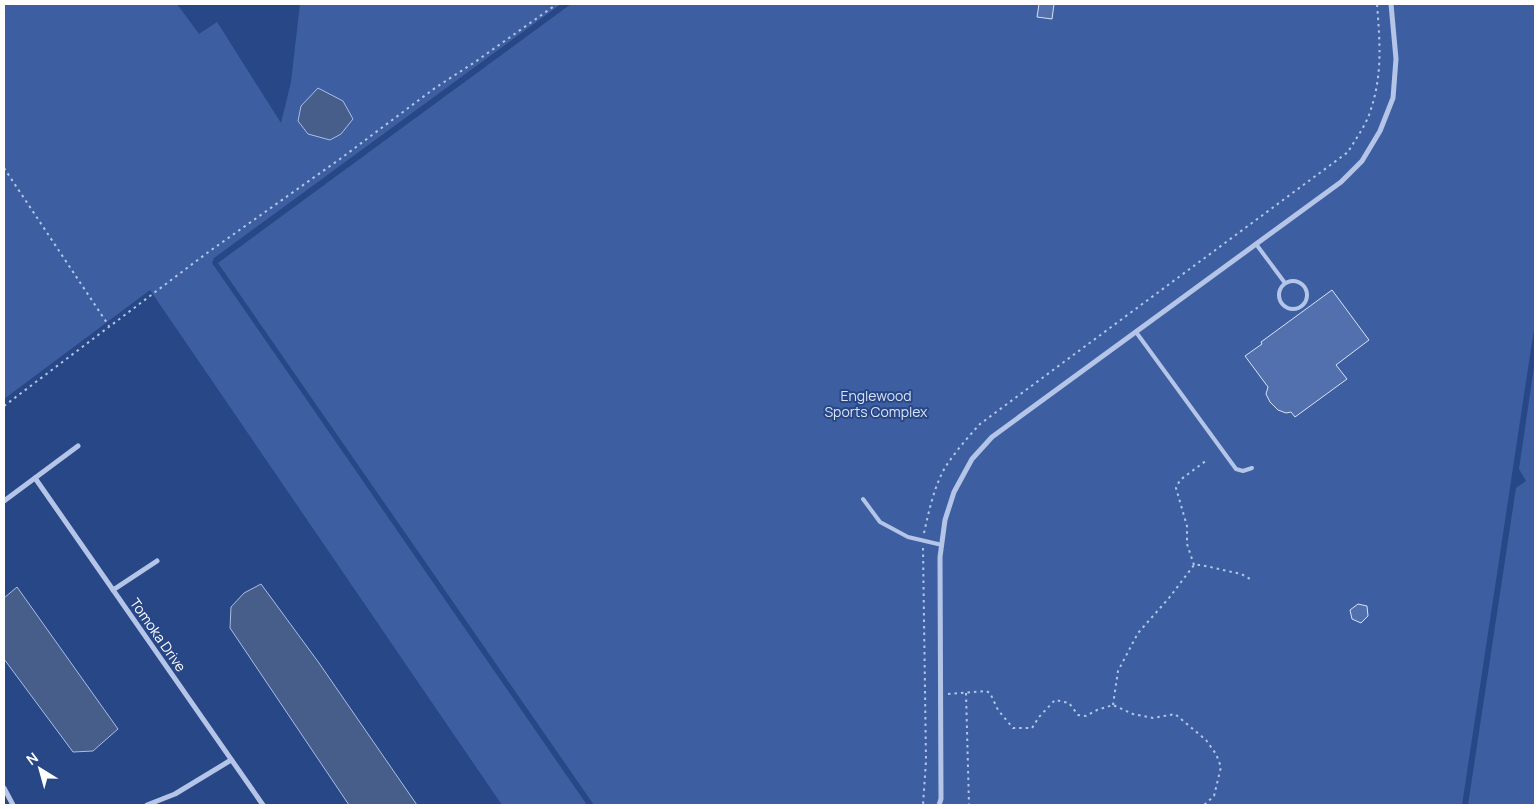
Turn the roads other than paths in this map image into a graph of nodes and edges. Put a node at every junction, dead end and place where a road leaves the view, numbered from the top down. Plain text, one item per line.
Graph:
1 (1391, 4) edge
2 (1256, 244) junction
3 (1285, 283) junction
4 (1136, 332) junction
5 (78, 446) dead end
6 (1252, 468) dead end
7 (35, 478) junction
8 (863, 499) dead end
9 (4, 501) edge
10 (942, 545) junction
11 (157, 561) dead end
12 (113, 590) junction
13 (231, 760) junction
14 (4, 788) edge
15 (13, 805) edge
16 (147, 805) edge
17 (263, 805) edge
18 (939, 805) edge

1 - 2 street
2 - 3 lane
2 - 4 street
3 - 3 lane
4 - 6 lane
4 - 10 street
5 - 7 street
7 - 9 street
7 - 12 street, Tomoka Drive
8 - 10 lane
10 - 18 street
11 - 12 street
12 - 13 street, Tomoka Drive
13 - 16 street
13 - 17 street, Tomoka Drive
14 - 15 street

